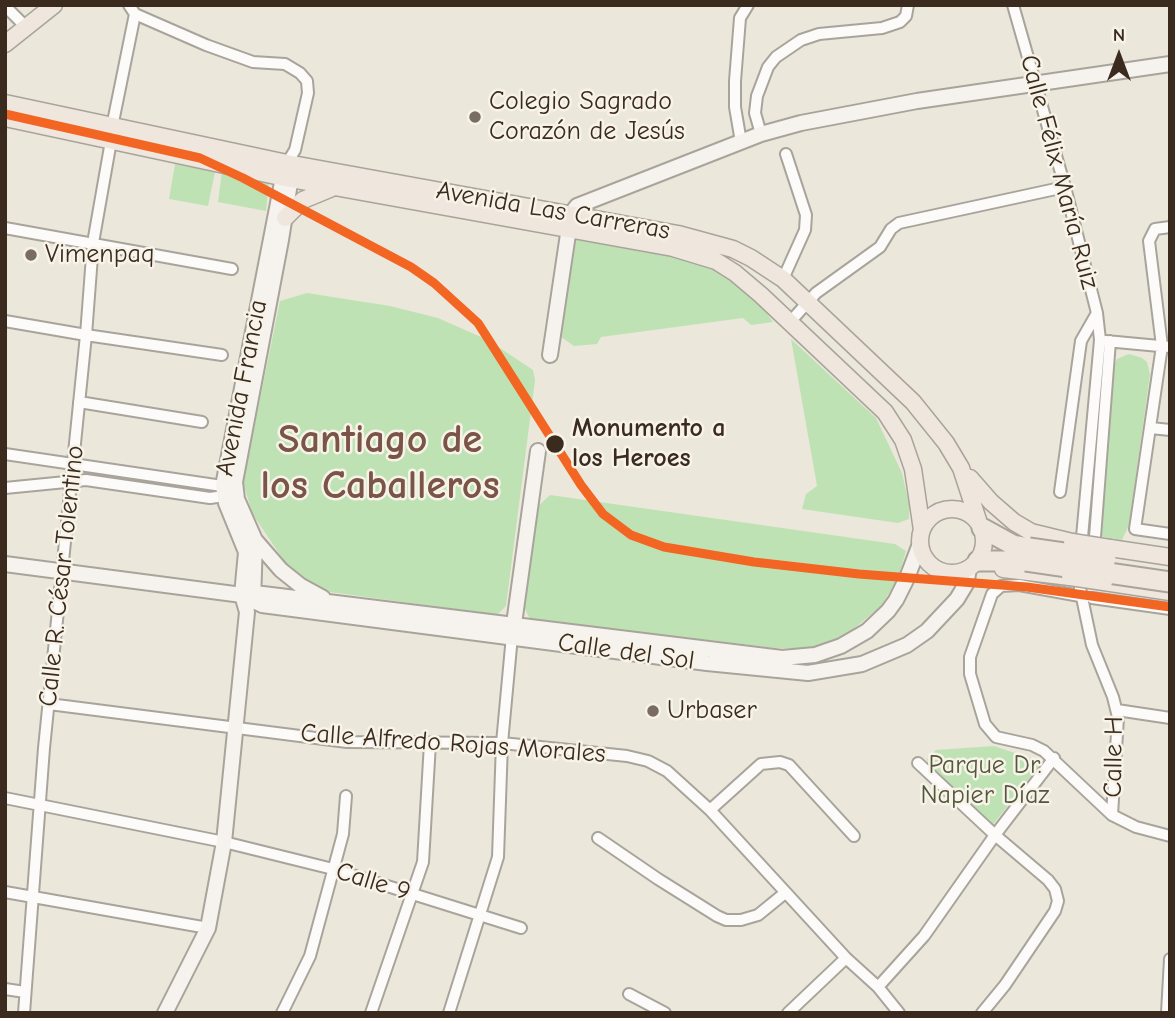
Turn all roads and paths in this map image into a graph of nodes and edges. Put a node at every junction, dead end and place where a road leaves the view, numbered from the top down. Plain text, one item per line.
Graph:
1 (54, 5) edge
2 (748, 5) edge
3 (908, 5) edge
4 (1013, 5) edge
5 (5, 6) edge
6 (132, 10) edge
7 (26, 27) junction
8 (5, 44) edge
9 (1170, 64) edge
10 (1035, 82) junction
11 (5, 103) edge
12 (5, 118) edge
13 (112, 134) junction
14 (761, 134) junction
15 (741, 142) junction
16 (786, 154) dead end
17 (288, 171) junction
18 (334, 187) junction
19 (1065, 187) junction
20 (285, 218) junction
21 (570, 221) junction
22 (1170, 227) edge
23 (5, 228) edge
24 (93, 243) junction
25 (232, 269) dead end
26 (783, 279) junction
27 (808, 301) junction
28 (1097, 313) junction
29 (5, 321) edge
30 (790, 322) junction
31 (86, 335) junction
32 (1105, 341) junction
33 (1166, 347) edge
34 (222, 355) dead end
35 (550, 355) dead end
36 (79, 402) junction
37 (202, 422) dead end
38 (1151, 428) junction
39 (1170, 430) edge
40 (538, 451) dead end
41 (5, 454) edge
42 (73, 464) junction
43 (961, 468) junction
44 (72, 480) junction
45 (5, 488) edge
46 (229, 491) junction
47 (1059, 492) dead end
48 (980, 524) junction
49 (1170, 534) edge
50 (921, 537) junction
51 (1094, 537) dead end
52 (1077, 539) junction
53 (255, 540) junction
54 (1029, 547) junction
55 (1170, 557) edge
56 (5, 564) edge
57 (973, 565) junction
58 (1170, 569) edge
59 (62, 571) junction
60 (1170, 582) edge
61 (1087, 589) junction
62 (1170, 592) edge
63 (249, 600) junction
64 (334, 603) junction
65 (1170, 609) edge
66 (513, 630) junction
67 (708, 656) junction
68 (49, 704) junction
69 (1117, 710) junction
70 (1170, 718) edge
71 (236, 728) junction
72 (430, 743) junction
73 (502, 743) junction
74 (1054, 758) junction
75 (918, 763) dead end
76 (346, 796) dead end
77 (5, 798) edge
78 (41, 805) junction
79 (710, 810) junction
80 (1112, 815) junction
81 (854, 835) dead end
82 (995, 835) junction
83 (1170, 836) edge
84 (598, 838) dead end
85 (224, 842) junction
86 (334, 869) junction
87 (5, 892) edge
88 (785, 893) junction
89 (412, 894) junction
90 (34, 898) junction
91 (480, 916) junction
92 (208, 928) junction
93 (521, 929) dead end
94 (846, 958) junction
95 (1170, 959) edge
96 (878, 988) junction
97 (5, 989) edge
98 (25, 992) junction
99 (629, 994) dead end
100 (24, 1013) edge
101 (165, 1013) edge
102 (282, 1013) edge
103 (371, 1013) edge
104 (449, 1013) edge
105 (665, 1013) edge
106 (788, 1013) edge
107 (900, 1013) edge
108 (982, 1013) edge
109 (1167, 1013) edge

1 - 7 main road
2 - 15 street
3 - 14 street
4 - 10 street, Calle Félix María Ruiz
5 - 7 street
6 - 13 street, Calle R. César Tolentino
6 - 17 street
7 - 8 main road
9 - 10 main road
10 - 14 main road
10 - 19 street, Calle Félix María Ruiz
11 - 13 main road, Avenida Las Carreras
12 - 13 main road, Avenida Las Carreras
13 - 17 main road, Avenida Las Carreras
13 - 24 street, Calle R. César Tolentino
14 - 15 main road
15 - 21 main road
16 - 26 street
17 - 18 main road, Avenida Las Carreras
17 - 20 main road, Avenida Francia
17 - 21 main road, Avenida Las Carreras
17 - 46 main road, Avenida Francia
18 - 20 main road
18 - 21 main road, Avenida Las Carreras
19 - 27 street
19 - 28 street, Calle Félix María Ruiz
20 - 46 main road, Avenida Francia
21 - 26 main road, Avenida Las Carreras
21 - 30 main road, Avenida Las Carreras
21 - 35 main road
22 - 33 street
23 - 24 street
24 - 25 street
24 - 31 street, Calle R. César Tolentino
26 - 27 main road, Avenida Las Carreras
27 - 30 street
27 - 43 main road, Avenida Las Carreras
28 - 32 street, Calle Félix María Ruiz
28 - 47 street
29 - 31 street
30 - 50 main road, Avenida Las Carreras
31 - 34 street
31 - 36 street, Calle R. César Tolentino
32 - 33 street
32 - 51 street
32 - 52 street
33 - 38 street
36 - 37 street
36 - 42 street, Calle R. César Tolentino
38 - 39 street
38 - 49 street
40 - 66 main road
41 - 42 street
42 - 44 street, Calle R. César Tolentino
42 - 46 street
43 - 48 main road, Avenida Las Carreras
43 - 54 main road
44 - 45 street
44 - 46 street
44 - 59 street, Calle R. César Tolentino
46 - 53 main road, Avenida Francia
46 - 63 main road, Avenida Francia
48 - 50 main road
48 - 54 highway
48 - 57 main road
50 - 57 main road
50 - 67 main road, Calle del Sol
52 - 54 main road
52 - 55 main road, bridge
53 - 63 main road, Avenida Francia
53 - 64 main road
54 - 57 highway
54 - 58 highway, bridge
54 - 60 highway, bridge
56 - 59 main road, Calle del Sol
57 - 61 main road
57 - 67 main road, Calle del Sol
59 - 63 main road, Calle del Sol
59 - 68 street, Calle R. César Tolentino
61 - 62 main road
61 - 65 street
61 - 69 street, Calle H
61 - 74 street
63 - 64 main road, Calle del Sol
63 - 66 main road, Calle del Sol
63 - 71 main road, Avenida Francia
64 - 66 main road, Calle del Sol
66 - 67 main road, Calle del Sol
66 - 73 street
68 - 71 street, Calle Alfredo Rojas Morales
68 - 78 street, Calle R. César Tolentino
69 - 70 street
69 - 80 street, Calle H
71 - 72 street, Calle Alfredo Rojas Morales
71 - 85 main road, Avenida Francia
72 - 73 street, Calle Alfredo Rojas Morales
72 - 89 street
73 - 79 street, Calle Alfredo Rojas Morales
73 - 91 street
74 - 80 street
74 - 82 street
75 - 82 street
76 - 86 street
77 - 78 street, Calle 9
78 - 85 street, Calle 9
78 - 90 street, Calle R. César Tolentino
79 - 81 street
79 - 88 street, Calle Alfredo Rojas Morales
80 - 83 street
82 - 96 street
82 - 108 street
84 - 88 street
85 - 86 street, Calle 9
85 - 92 main road, Avenida Francia
86 - 89 street, Calle 9
86 - 102 street
87 - 90 street
88 - 94 street, Calle Alfredo Rojas Morales
89 - 91 street, Calle 9
89 - 103 street
90 - 92 street
90 - 98 street, Calle R. César Tolentino
91 - 93 street, Calle 9
91 - 104 street
92 - 101 main road, Avenida Francia
94 - 96 street, Calle Alfredo Rojas Morales
94 - 106 street
95 - 109 street
96 - 107 street, Calle Alfredo Rojas Morales
97 - 98 street
98 - 100 street, Calle R. César Tolentino
99 - 105 street

